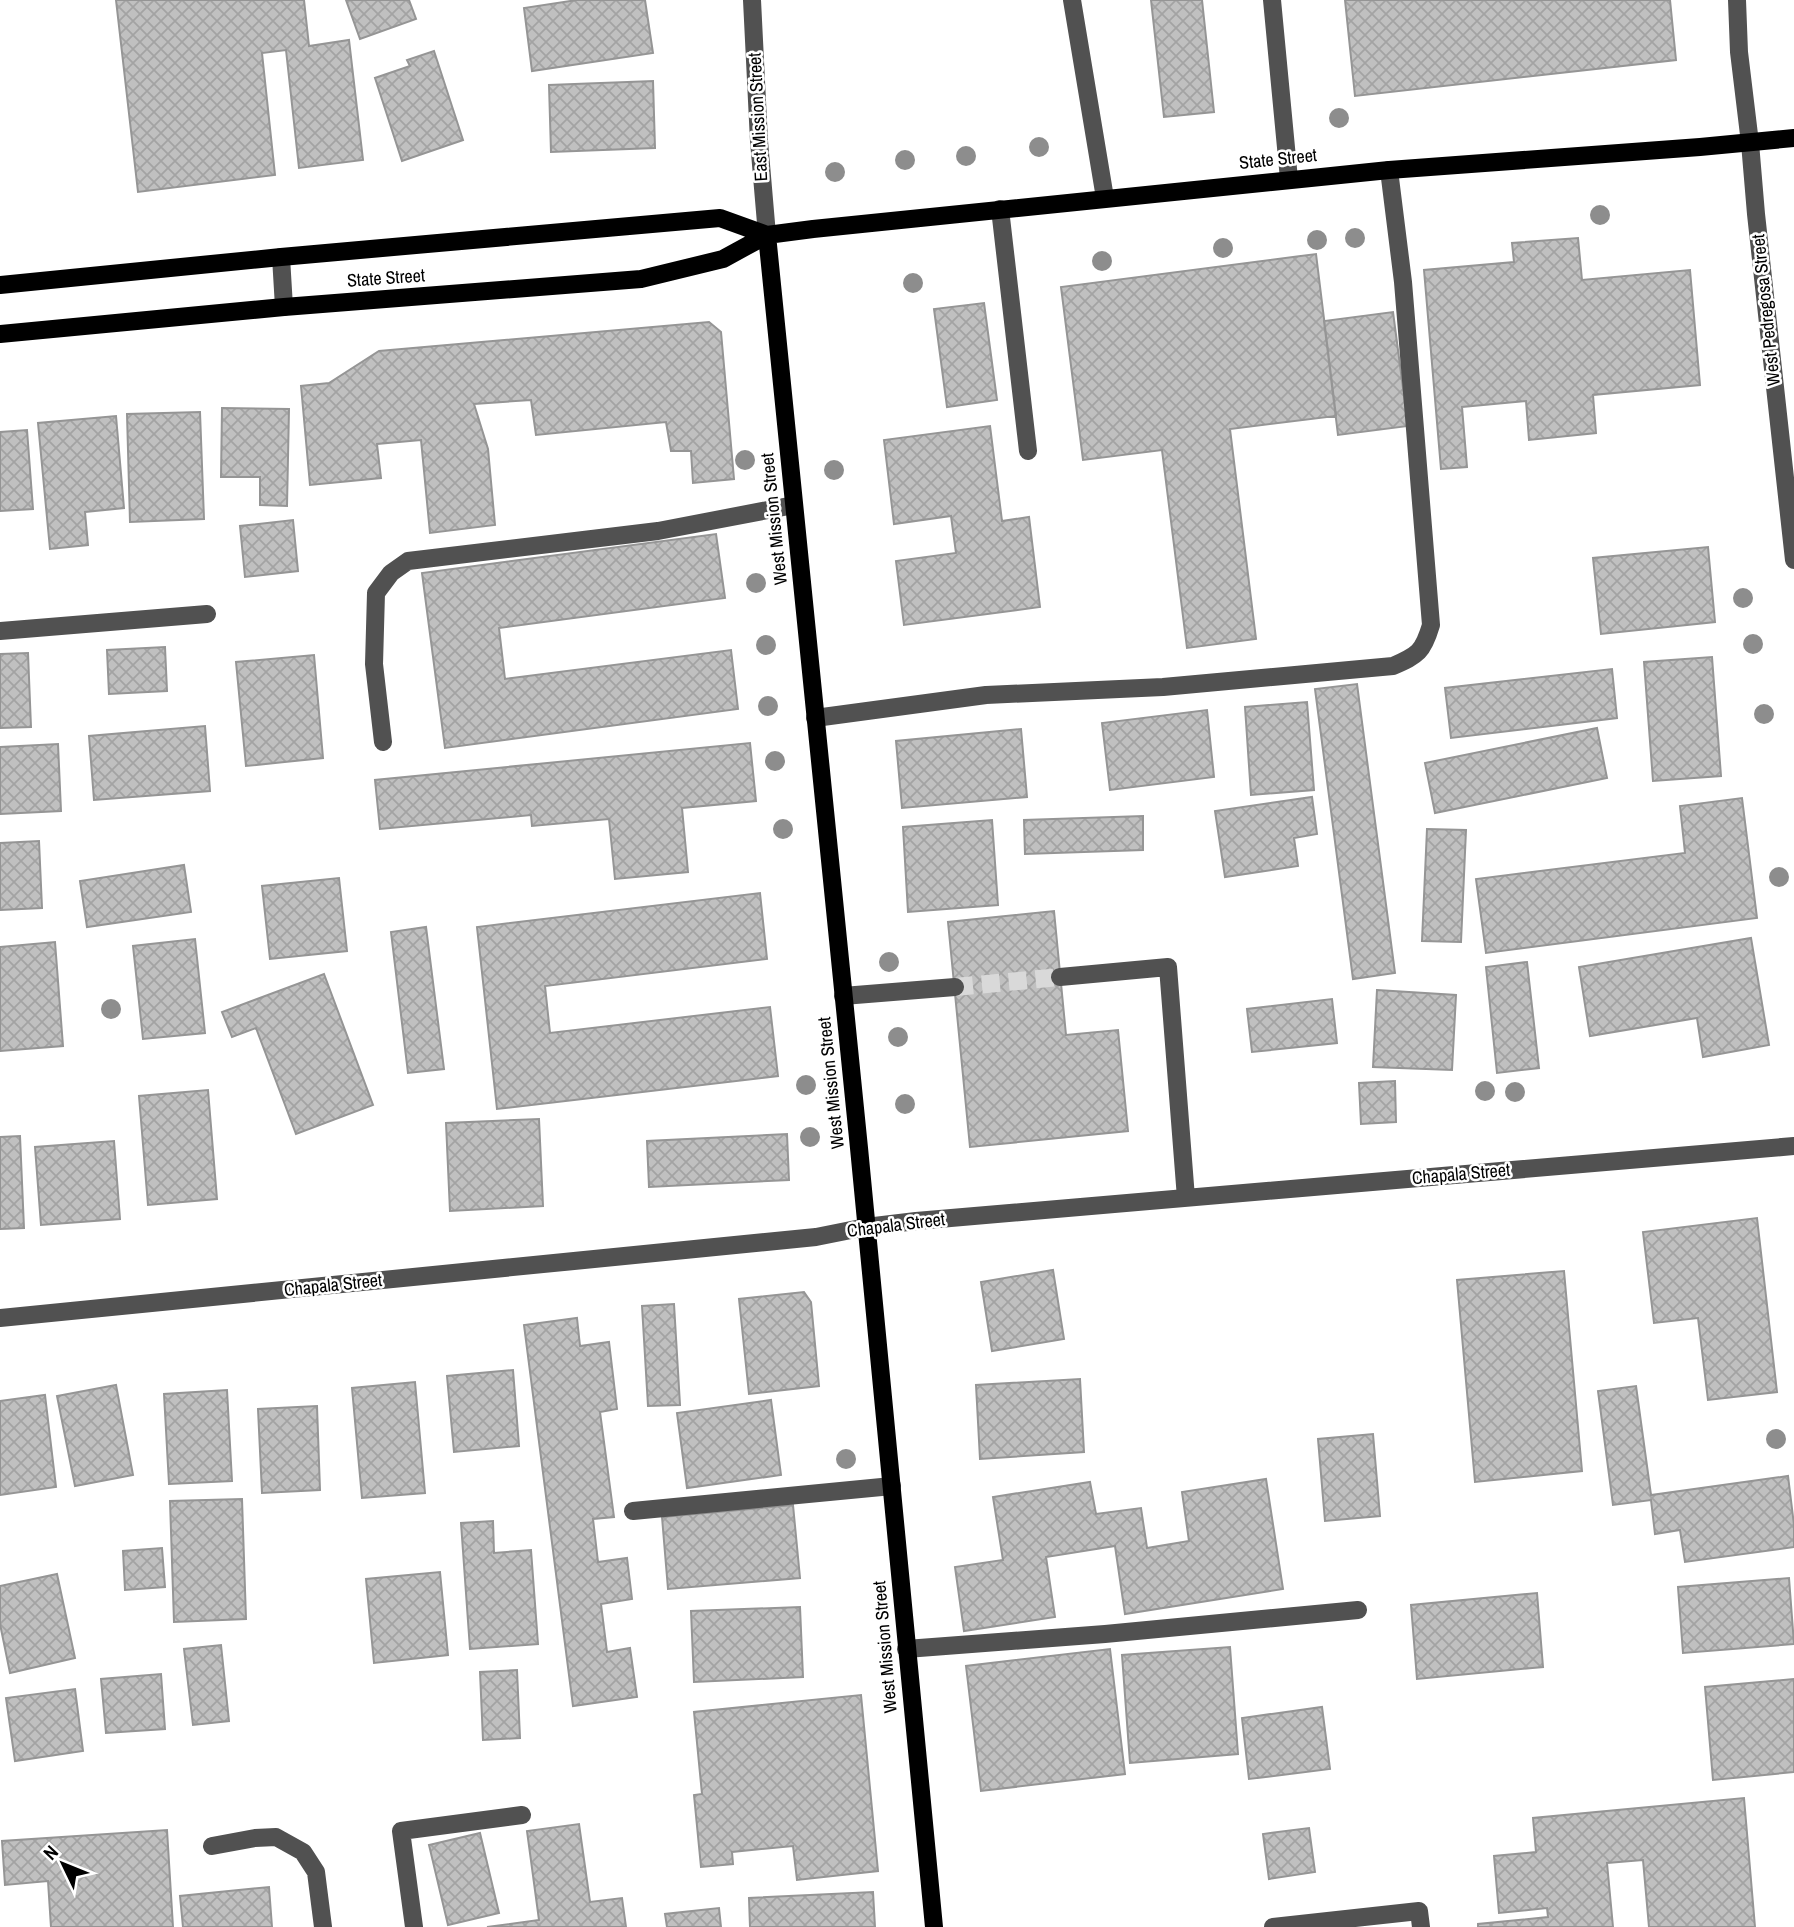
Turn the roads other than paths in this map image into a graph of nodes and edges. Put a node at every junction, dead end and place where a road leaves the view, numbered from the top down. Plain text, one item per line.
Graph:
1 (752, 0) edge
2 (1072, 0) edge
3 (1272, 0) edge
4 (1738, 0) edge
5 (1794, 138) edge
6 (1750, 143) junction
7 (1390, 170) junction
8 (1289, 179) junction
9 (1105, 198) junction
10 (1000, 209) junction
11 (767, 235) junction
12 (281, 257) junction
13 (0, 285) edge
14 (284, 307) junction
15 (0, 334) edge
16 (1028, 451) dead end
17 (794, 505) junction
18 (1794, 561) edge
19 (207, 614) dead end
20 (0, 631) edge
21 (815, 718) junction
22 (383, 742) dead end
23 (1060, 977) tunnel mouth
24 (955, 987) tunnel mouth
25 (843, 996) junction
26 (1794, 1146) edge
27 (1186, 1198) junction
28 (866, 1227) junction
29 (0, 1318) edge
30 (892, 1486) junction
31 (633, 1511) dead end
32 (1358, 1610) dead end
33 (906, 1649) junction
34 (523, 1815) dead end
35 (212, 1846) dead end
36 (323, 1927) edge
37 (414, 1927) edge
38 (934, 1927) edge
39 (1273, 1927) edge
40 (1421, 1927) edge

1 - 11 street, East Mission Street
2 - 9 street
3 - 8 street
4 - 6 street, West Pedregosa Street
5 - 6 main road, State Street
6 - 7 main road, State Street
6 - 18 street, West Pedregosa Street
7 - 8 main road, State Street
7 - 21 street
8 - 9 main road, State Street
9 - 10 main road, State Street
10 - 11 main road, State Street
10 - 16 street
11 - 12 main road, State Street
11 - 14 main road, State Street
11 - 17 main road, West Mission Street
12 - 13 main road, State Street
12 - 14 street
14 - 15 main road, State Street
17 - 21 main road, West Mission Street
17 - 22 street
19 - 20 street
21 - 25 main road, West Mission Street
23 - 27 street
24 - 25 street
25 - 28 main road, West Mission Street
26 - 27 street, Chapala Street
27 - 28 street, Chapala Street
28 - 29 street, Chapala Street
28 - 30 main road, West Mission Street
30 - 31 street
30 - 33 main road, West Mission Street
32 - 33 street
33 - 38 main road, West Mission Street
34 - 37 street
35 - 36 street
39 - 40 street

